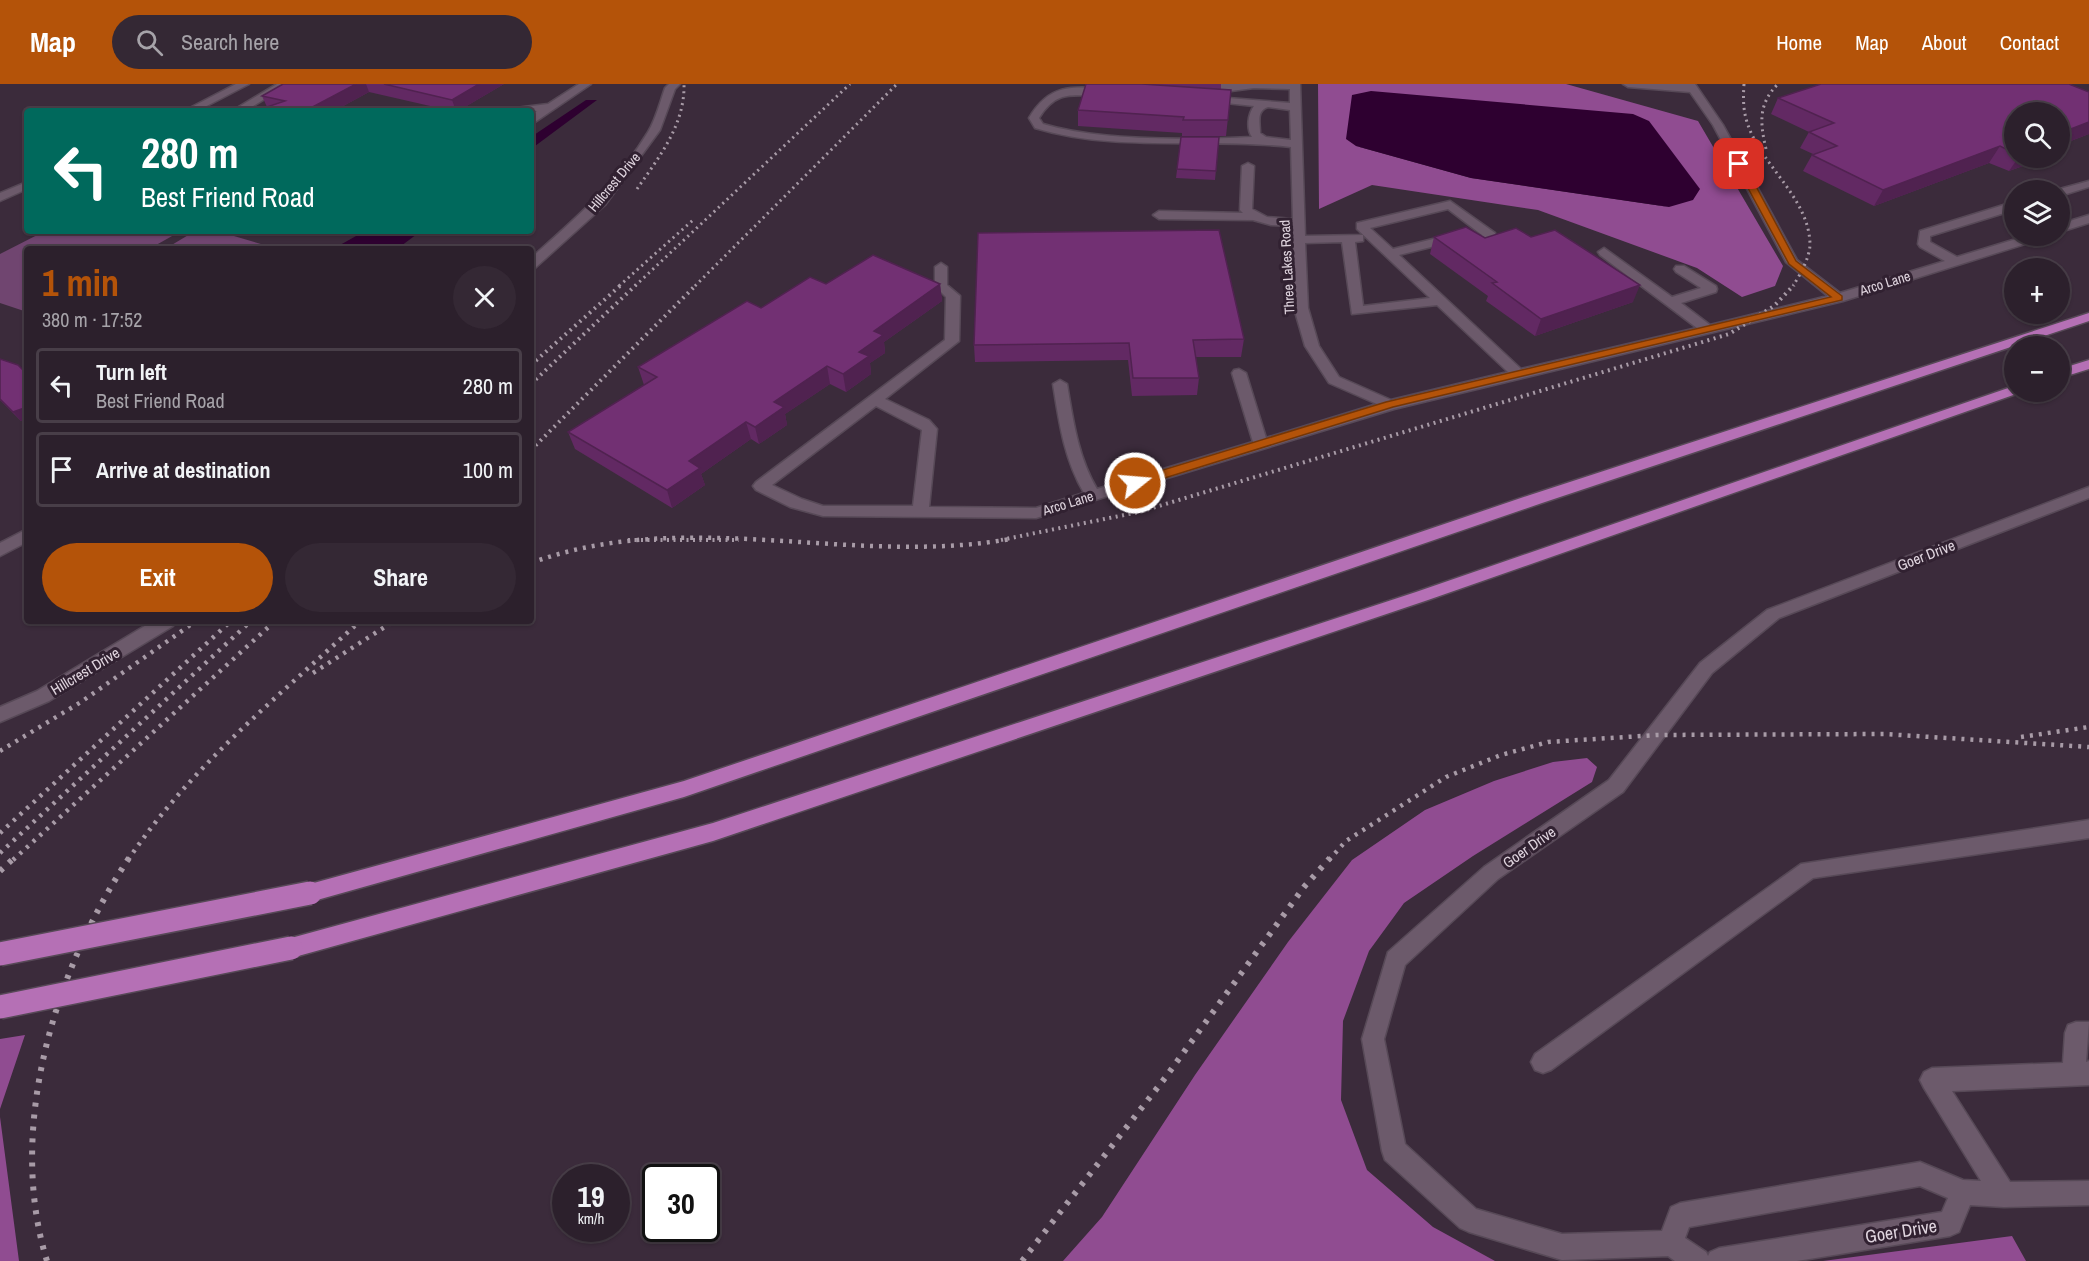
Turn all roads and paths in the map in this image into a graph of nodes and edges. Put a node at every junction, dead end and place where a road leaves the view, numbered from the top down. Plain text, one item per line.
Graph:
1 (244, 84) edge
2 (284, 84) edge
3 (586, 84) edge
4 (675, 84) edge
5 (1628, 84) edge
6 (1295, 85) edge
7 (1197, 87) edge
8 (1691, 87) edge
9 (1120, 93) edge
10 (1191, 97) edge
11 (1268, 104) junction
12 (553, 105) junction
13 (1296, 107) junction
14 (195, 108) edge
15 (242, 108) edge
16 (534, 108) edge
17 (534, 118) edge
18 (1263, 140) junction
19 (1297, 144) junction
20 (1248, 166) dead end
21 (2089, 184) edge
22 (24, 186) edge
23 (2070, 190) edge
24 (0, 197) edge
25 (2004, 211) edge
26 (1159, 215) dead end
27 (1252, 217) junction
28 (2089, 219) edge
29 (1299, 223) junction
30 (2070, 225) edge
31 (1373, 237) junction
32 (1348, 238) junction
33 (1298, 240) junction
34 (2004, 246) edge
35 (1604, 252) dead end
36 (1390, 254) junction
37 (1955, 261) junction
38 (534, 262) edge
39 (941, 267) dead end
40 (1680, 269) dead end
41 (1838, 298) junction
42 (1440, 301) junction
43 (1670, 302) junction
44 (2089, 317) edge
45 (1707, 329) junction
46 (2089, 364) edge
47 (2089, 370) edge
48 (2070, 372) edge
49 (1239, 373) dead end
50 (1518, 374) junction
51 (2070, 374) edge
52 (1060, 384) dead end
53 (2004, 393) edge
54 (875, 400) junction
55 (1390, 405) junction
56 (1261, 445) junction
57 (2089, 492) edge
58 (1093, 496) junction
59 (920, 512) junction
60 (24, 537) edge
61 (0, 550) edge
62 (162, 624) edge
63 (0, 715) edge
64 (2086, 834) edge
65 (0, 954) edge
66 (0, 1007) edge
67 (2089, 1033) edge
68 (1542, 1062) dead end
69 (2081, 1073) edge
70 (1963, 1192) junction
71 (2089, 1193) edge
72 (2004, 1195) junction
73 (1671, 1243) junction
74 (1697, 1261) edge
75 (1719, 1261) edge

1 - 14 street
2 - 15 street
3 - 12 street
4 - 38 street, Hillcrest Drive
5 - 8 street
6 - 7 street
6 - 13 street, Three Lakes Road
8 - 41 street
9 - 18 street
10 - 11 street
11 - 13 street
11 - 18 street
12 - 16 street
12 - 17 street
13 - 19 street, Three Lakes Road
18 - 19 street
19 - 29 street, Three Lakes Road
20 - 27 street
21 - 23 street
22 - 24 street
25 - 37 street
26 - 27 street
27 - 29 street
28 - 30 street
29 - 33 street, Three Lakes Road
31 - 32 street
31 - 36 street
31 - 36 street
32 - 33 street
32 - 42 street
33 - 55 street, Three Lakes Road
34 - 37 street, Arco Lane
35 - 43 street
36 - 42 street
37 - 41 street, Arco Lane
39 - 54 street
40 - 43 street
41 - 45 street, Arco Lane
42 - 50 street
43 - 45 street
44 - 65 highway, bridge
45 - 50 street, Arco Lane
46 - 48 highway
47 - 51 highway
49 - 56 street
50 - 55 street, Arco Lane
52 - 58 street
53 - 66 highway, bridge
54 - 59 street
54 - 59 street, Arco Lane
55 - 56 street, Arco Lane
56 - 58 street, Arco Lane
57 - 73 street, Goer Drive
58 - 59 street, Arco Lane
60 - 61 street
62 - 63 street, Hillcrest Drive
64 - 68 street
67 - 69 street
69 - 72 street
70 - 72 street
70 - 73 street
70 - 75 street, Goer Drive
71 - 72 street
73 - 74 street

